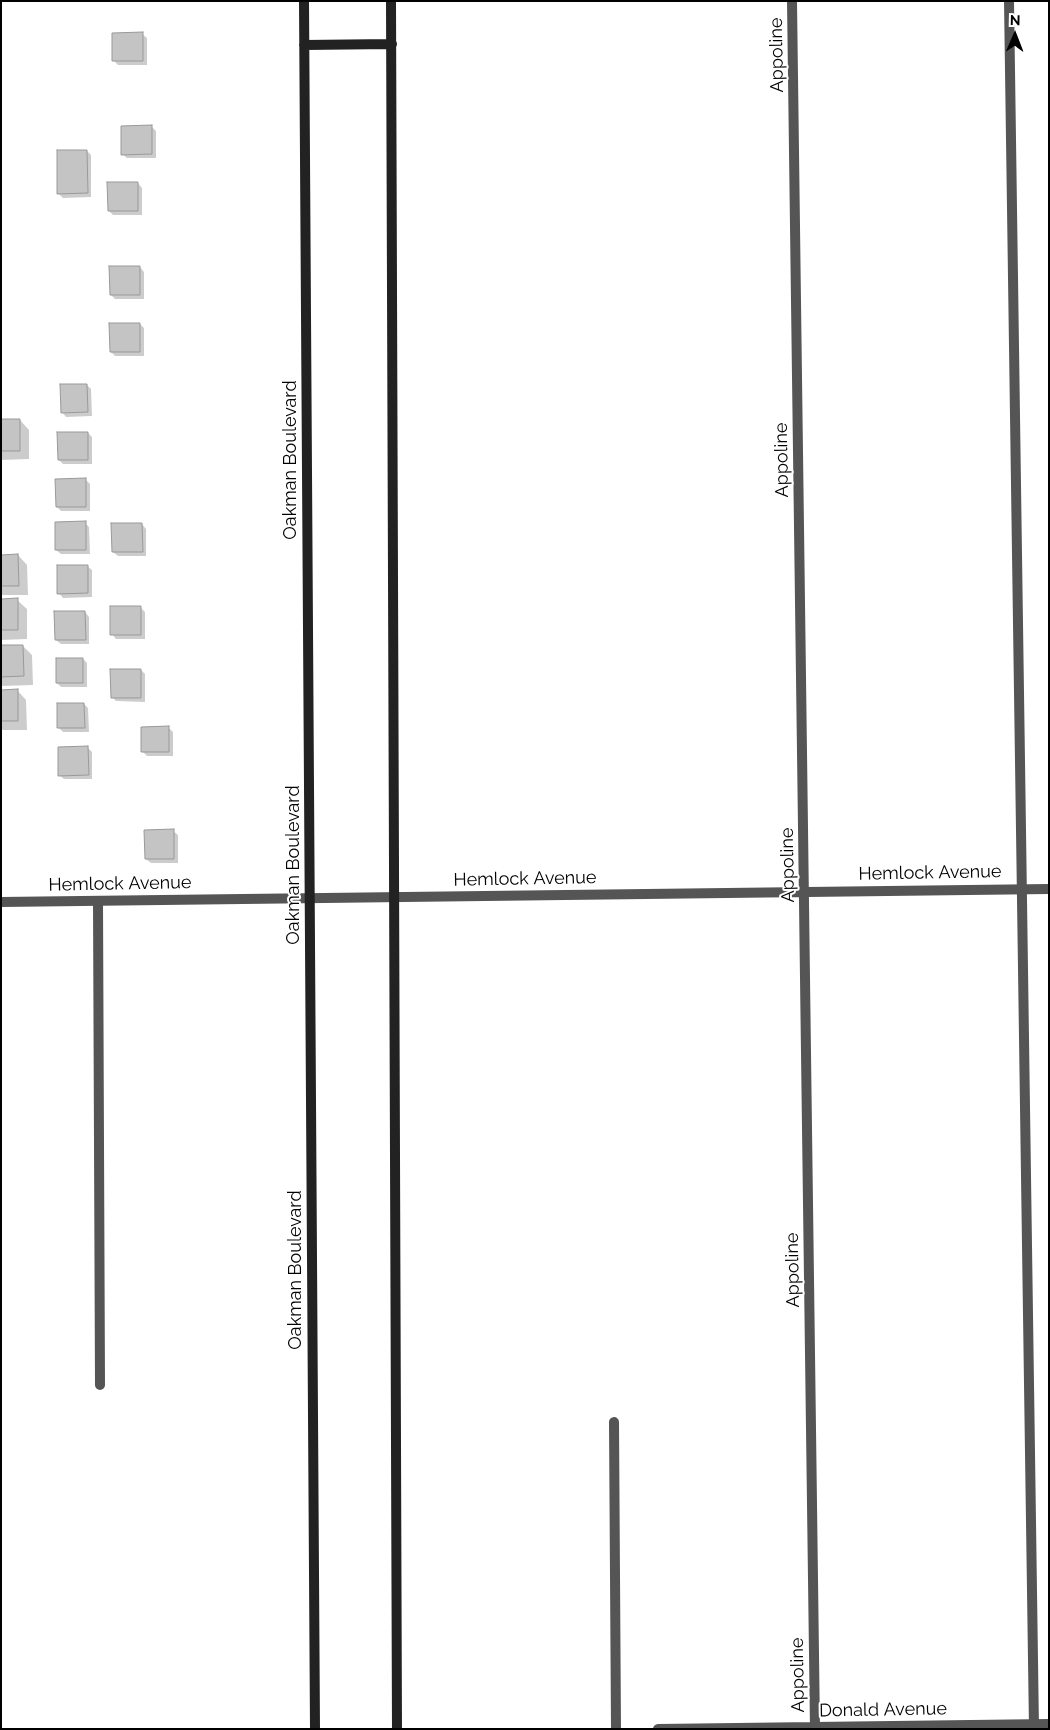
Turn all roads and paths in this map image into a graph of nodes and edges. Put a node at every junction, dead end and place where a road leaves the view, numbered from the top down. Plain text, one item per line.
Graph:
1 (304, 1) edge
2 (391, 1) edge
3 (792, 1) edge
4 (1009, 1) edge
5 (392, 44) junction
6 (304, 45) junction
7 (1049, 888) edge
8 (1023, 889) junction
9 (804, 891) junction
10 (395, 897) junction
11 (311, 898) junction
12 (98, 901) junction
13 (1, 902) edge
14 (100, 1385) dead end
15 (614, 1422) dead end
16 (1049, 1724) edge
17 (1034, 1726) edge
18 (816, 1728) edge
19 (315, 1729) edge
20 (397, 1729) edge
21 (616, 1729) edge
22 (658, 1729) edge

1 - 6 street, Oakman Boulevard
2 - 5 street
3 - 9 street, Appoline
4 - 8 street
5 - 6 street
5 - 10 street
6 - 11 street, Oakman Boulevard
7 - 8 street, Hemlock Avenue
8 - 9 street, Hemlock Avenue
8 - 17 street
9 - 10 street, Hemlock Avenue
9 - 18 street, Appoline
10 - 11 street, Hemlock Avenue
10 - 20 street
11 - 12 street, Hemlock Avenue
11 - 19 street, Oakman Boulevard
12 - 13 street, Hemlock Avenue
12 - 14 street
15 - 21 street
16 - 17 street, Donald Avenue
17 - 18 street, Donald Avenue
18 - 22 street, Donald Avenue

